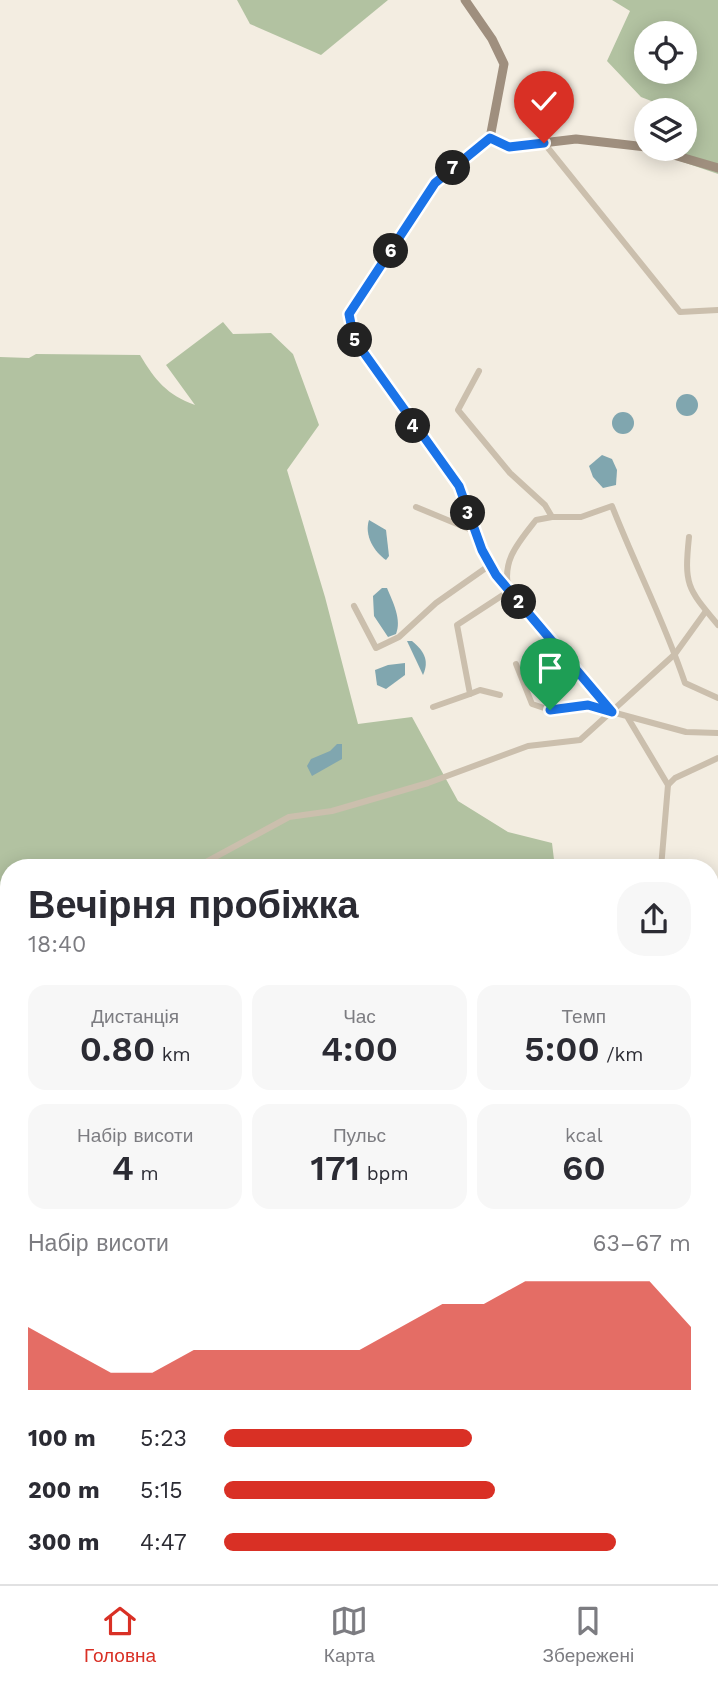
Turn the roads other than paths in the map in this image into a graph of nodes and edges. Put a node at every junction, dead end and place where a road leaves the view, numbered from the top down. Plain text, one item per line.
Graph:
1 (465, 0) edge
2 (490, 138) junction
3 (544, 143) junction
4 (634, 146) edge
5 (694, 161) edge
6 (718, 168) edge
7 (718, 310) edge
8 (479, 371) dead end
9 (416, 507) dead end
10 (552, 517) junction
11 (474, 531) junction
12 (689, 537) dead end
13 (490, 565) junction
14 (509, 591) junction
15 (354, 606) dead end
16 (706, 611) junction
17 (718, 625) edge
18 (675, 653) junction
19 (516, 664) dead end
20 (470, 694) junction
21 (500, 695) dead end
22 (718, 698) edge
23 (433, 707) dead end
24 (612, 712) junction
25 (628, 717) junction
26 (718, 733) edge
27 (718, 758) edge
28 (668, 785) junction
29 (212, 859) edge
30 (662, 859) edge

1 - 2 street
2 - 3 street
2 - 11 street
3 - 4 street
3 - 7 street
5 - 6 street
8 - 10 street
9 - 11 street
10 - 14 street
10 - 18 street
11 - 13 street
12 - 16 street
13 - 14 street
13 - 15 street
14 - 20 street
14 - 24 street
16 - 17 street
16 - 18 street
18 - 22 street
18 - 24 street
19 - 24 street
20 - 21 street
20 - 23 street
24 - 25 street
24 - 29 street
25 - 26 street
25 - 28 street
27 - 28 street
28 - 30 street

